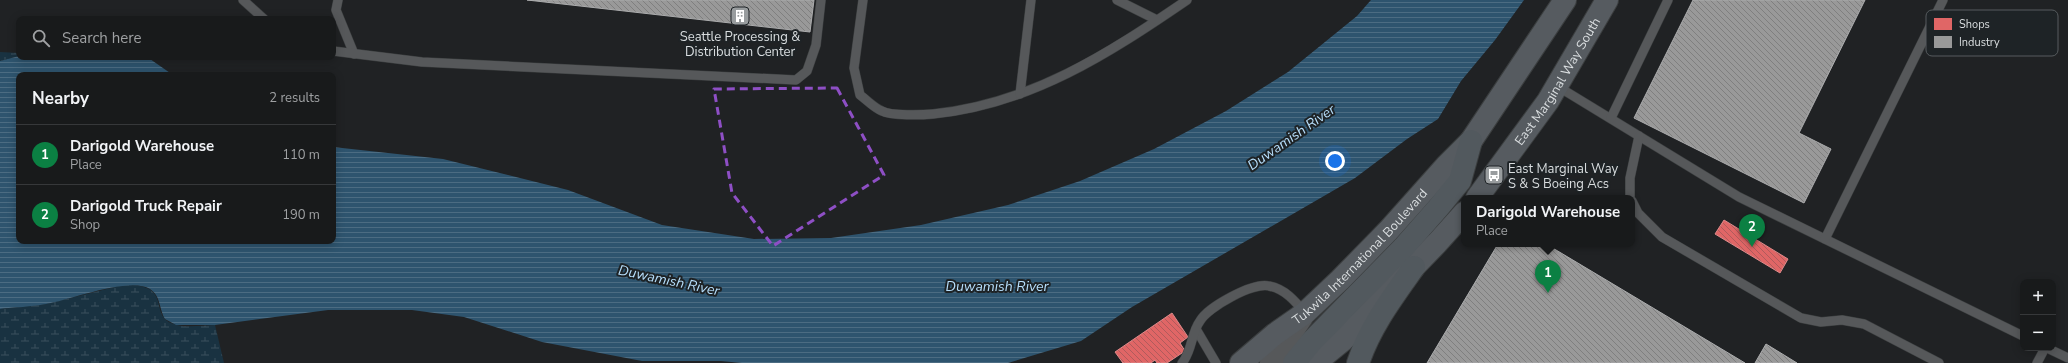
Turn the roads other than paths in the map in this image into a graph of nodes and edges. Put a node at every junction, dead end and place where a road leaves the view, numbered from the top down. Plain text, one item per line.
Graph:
1 (243, 0) edge
2 (338, 0) edge
3 (821, 0) edge
4 (863, 0) edge
5 (1031, 0) edge
6 (1117, 0) edge
7 (1187, 0) edge
8 (1566, 0) edge
9 (1607, 0) edge
10 (1668, 0) edge
11 (1943, 0) edge
12 (1938, 10) edge
13 (261, 16) edge
14 (1157, 20) junction
15 (1926, 35) edge
16 (336, 52) edge
17 (354, 54) junction
18 (1557, 86) junction
19 (1020, 94) junction
20 (1610, 118) junction
21 (1639, 136) junction
22 (1471, 141) junction
23 (1479, 195) edge
24 (1630, 195) edge
25 (1635, 206) edge
26 (1461, 216) edge
27 (1826, 239) junction
28 (1414, 267) junction
29 (1305, 313) junction
30 (1196, 329) junction
31 (2020, 335) edge
32 (1342, 342) junction
33 (2044, 351) edge
34 (2053, 351) edge
35 (2068, 358) edge
36 (1182, 363) edge
37 (1216, 363) edge
38 (1241, 363) edge
39 (1271, 363) edge
40 (1294, 363) edge
41 (1315, 363) edge
42 (1326, 363) edge
43 (1358, 363) edge
44 (1939, 363) edge
45 (2037, 363) edge

1 - 13 lane
2 - 17 lane
3 - 17 lane
4 - 19 lane
5 - 19 lane
6 - 14 lane
7 - 14 lane
8 - 22 main road
9 - 18 main road, East Marginal Way South
10 - 20 lane
11 - 12 lane
14 - 19 lane
15 - 27 lane
16 - 17 lane
18 - 20 lane
18 - 23 main road, East Marginal Way South
20 - 21 lane
21 - 24 lane
21 - 27 lane
22 - 29 main road, Tukwila International Boulevard
22 - 40 highway
25 - 44 lane
26 - 28 main road
27 - 31 lane
28 - 32 main road
28 - 43 highway
29 - 30 lane
29 - 38 main road, Tukwila International Boulevard
29 - 39 street
30 - 36 lane
30 - 37 lane
32 - 41 main road
32 - 42 street
33 - 45 lane
34 - 35 lane

